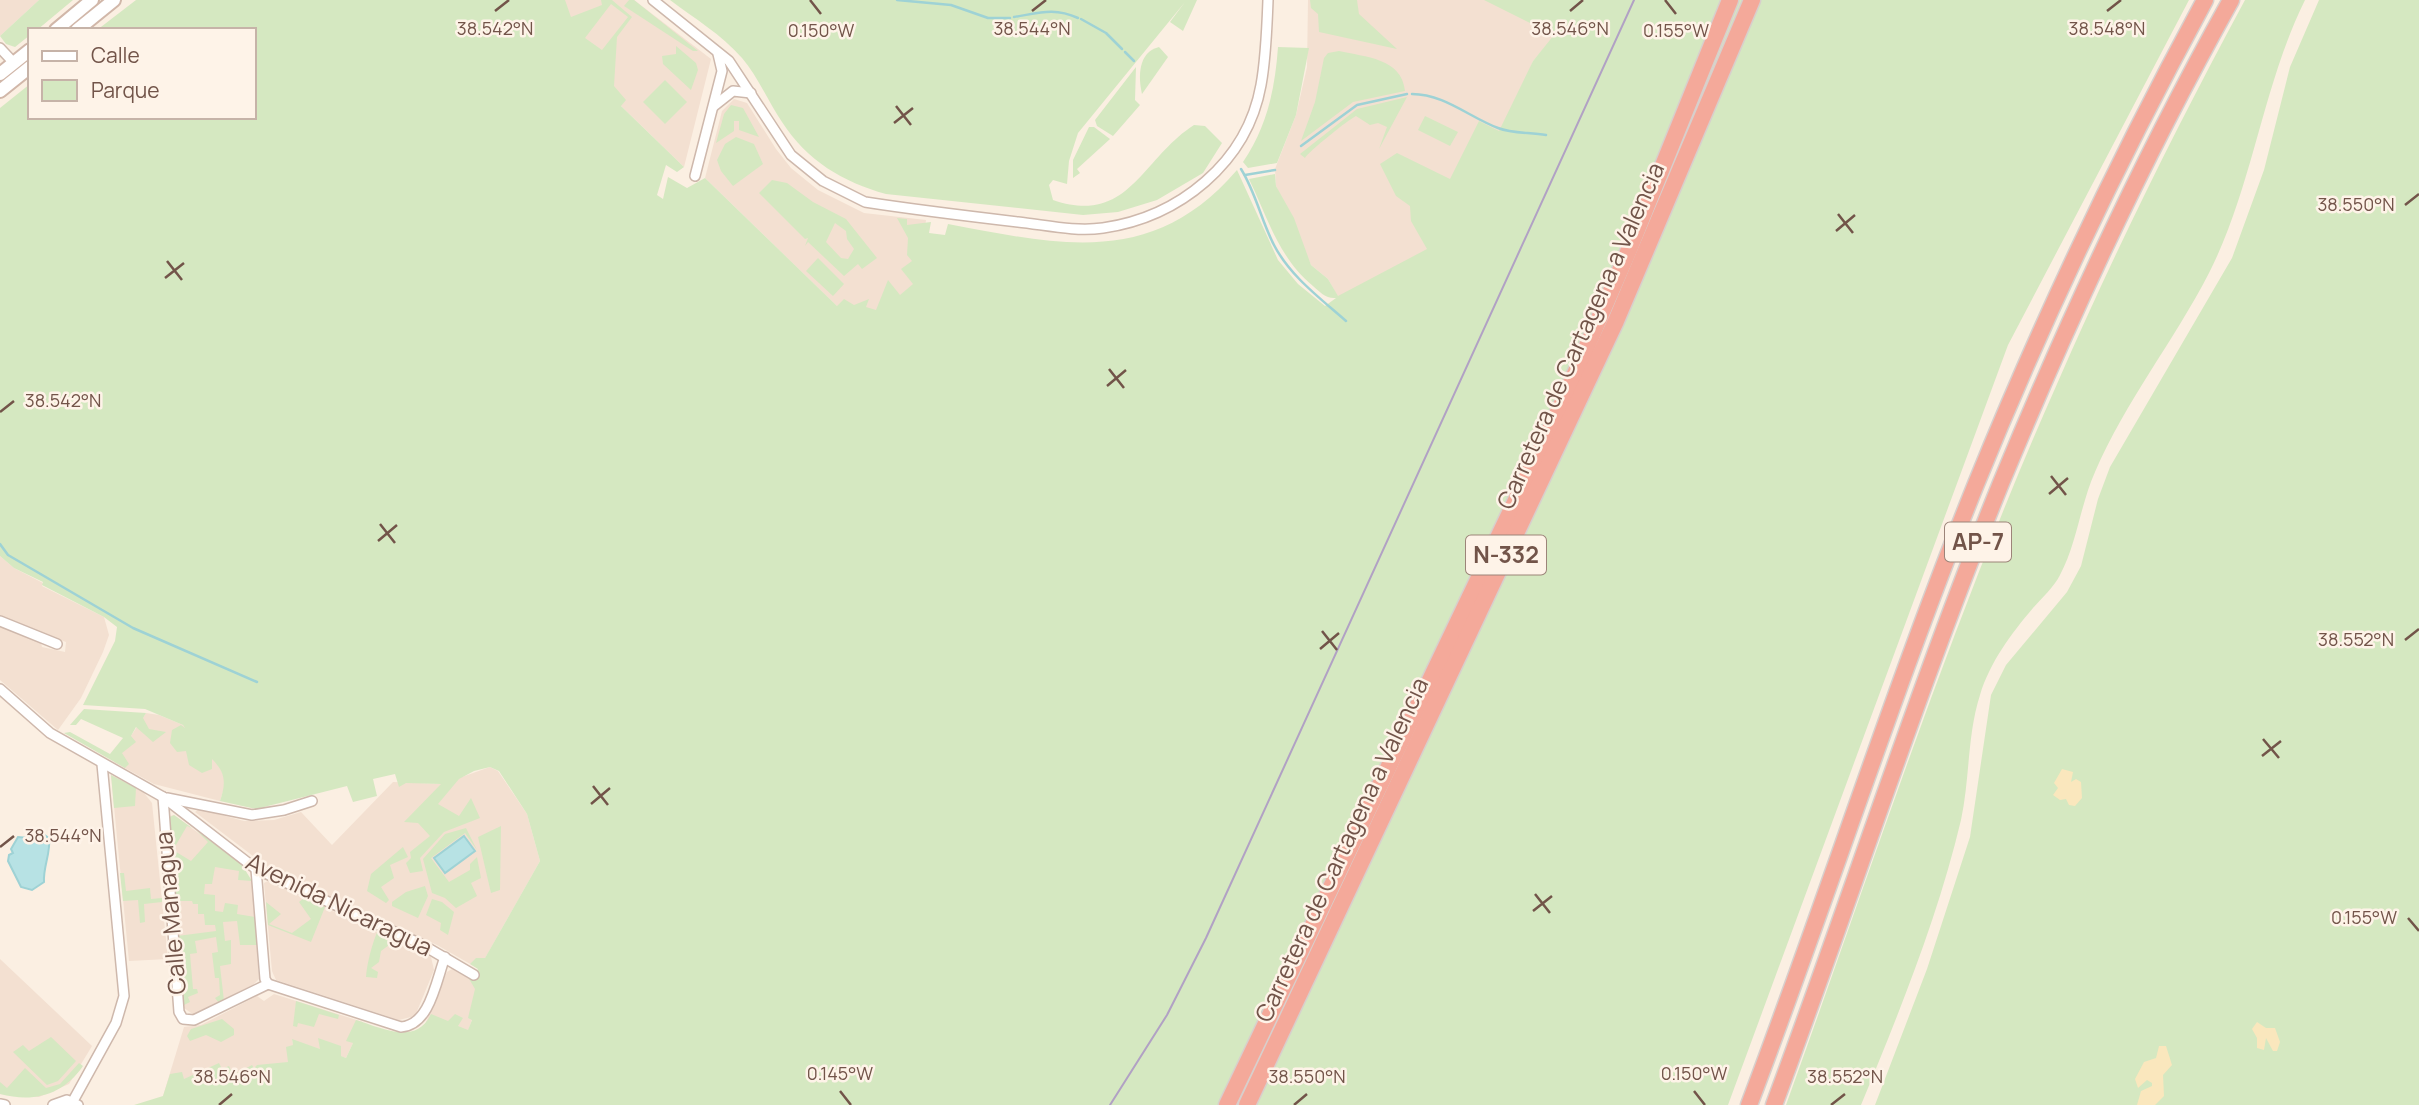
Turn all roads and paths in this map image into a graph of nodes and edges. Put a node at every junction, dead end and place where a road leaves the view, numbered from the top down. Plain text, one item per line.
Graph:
1 (92, 0) edge
2 (114, 0) edge
3 (653, 0) edge
4 (1268, 0) edge
5 (1730, 0) edge
6 (1752, 0) edge
7 (2205, 0) edge
8 (2231, 0) edge
9 (57, 28) edge
10 (79, 28) edge
11 (0, 48) edge
12 (28, 52) edge
13 (718, 52) junction
14 (14, 63) junction
15 (28, 70) edge
16 (0, 74) edge
17 (0, 91) edge
18 (751, 93) junction
19 (712, 107) junction
20 (695, 176) dead end
21 (0, 621) edge
22 (57, 644) dead end
23 (0, 689) edge
24 (102, 764) junction
25 (163, 797) junction
26 (312, 801) dead end
27 (256, 869) junction
28 (445, 957) junction
29 (474, 975) dead end
30 (268, 984) junction
31 (75, 1103) edge
32 (0, 1104) edge
33 (5, 1105) edge
34 (53, 1105) edge
35 (1227, 1105) edge
36 (1248, 1105) edge
37 (1749, 1105) edge
38 (1774, 1105) edge

1 - 9 main road
2 - 10 main road
3 - 13 street
4 - 18 street
5 - 35 highway, Carretera de Cartagena a Valencia / N-332
6 - 36 highway, Carretera de Cartagena a Valencia / N-332
7 - 37 highway, AP-7
8 - 38 highway, AP-7
11 - 14 street
12 - 14 main road
13 - 18 street
13 - 19 street
14 - 16 main road
15 - 17 main road
18 - 19 street
19 - 20 street
21 - 22 street
23 - 24 street, Avenida Nicaragua
24 - 25 street, Avenida Nicaragua
24 - 31 street
25 - 26 street
25 - 27 street, Avenida Nicaragua
25 - 30 street, Calle Managua
27 - 28 street, Avenida Nicaragua
27 - 30 street
28 - 29 street, Avenida Nicaragua
28 - 30 street
31 - 34 street
32 - 33 street

